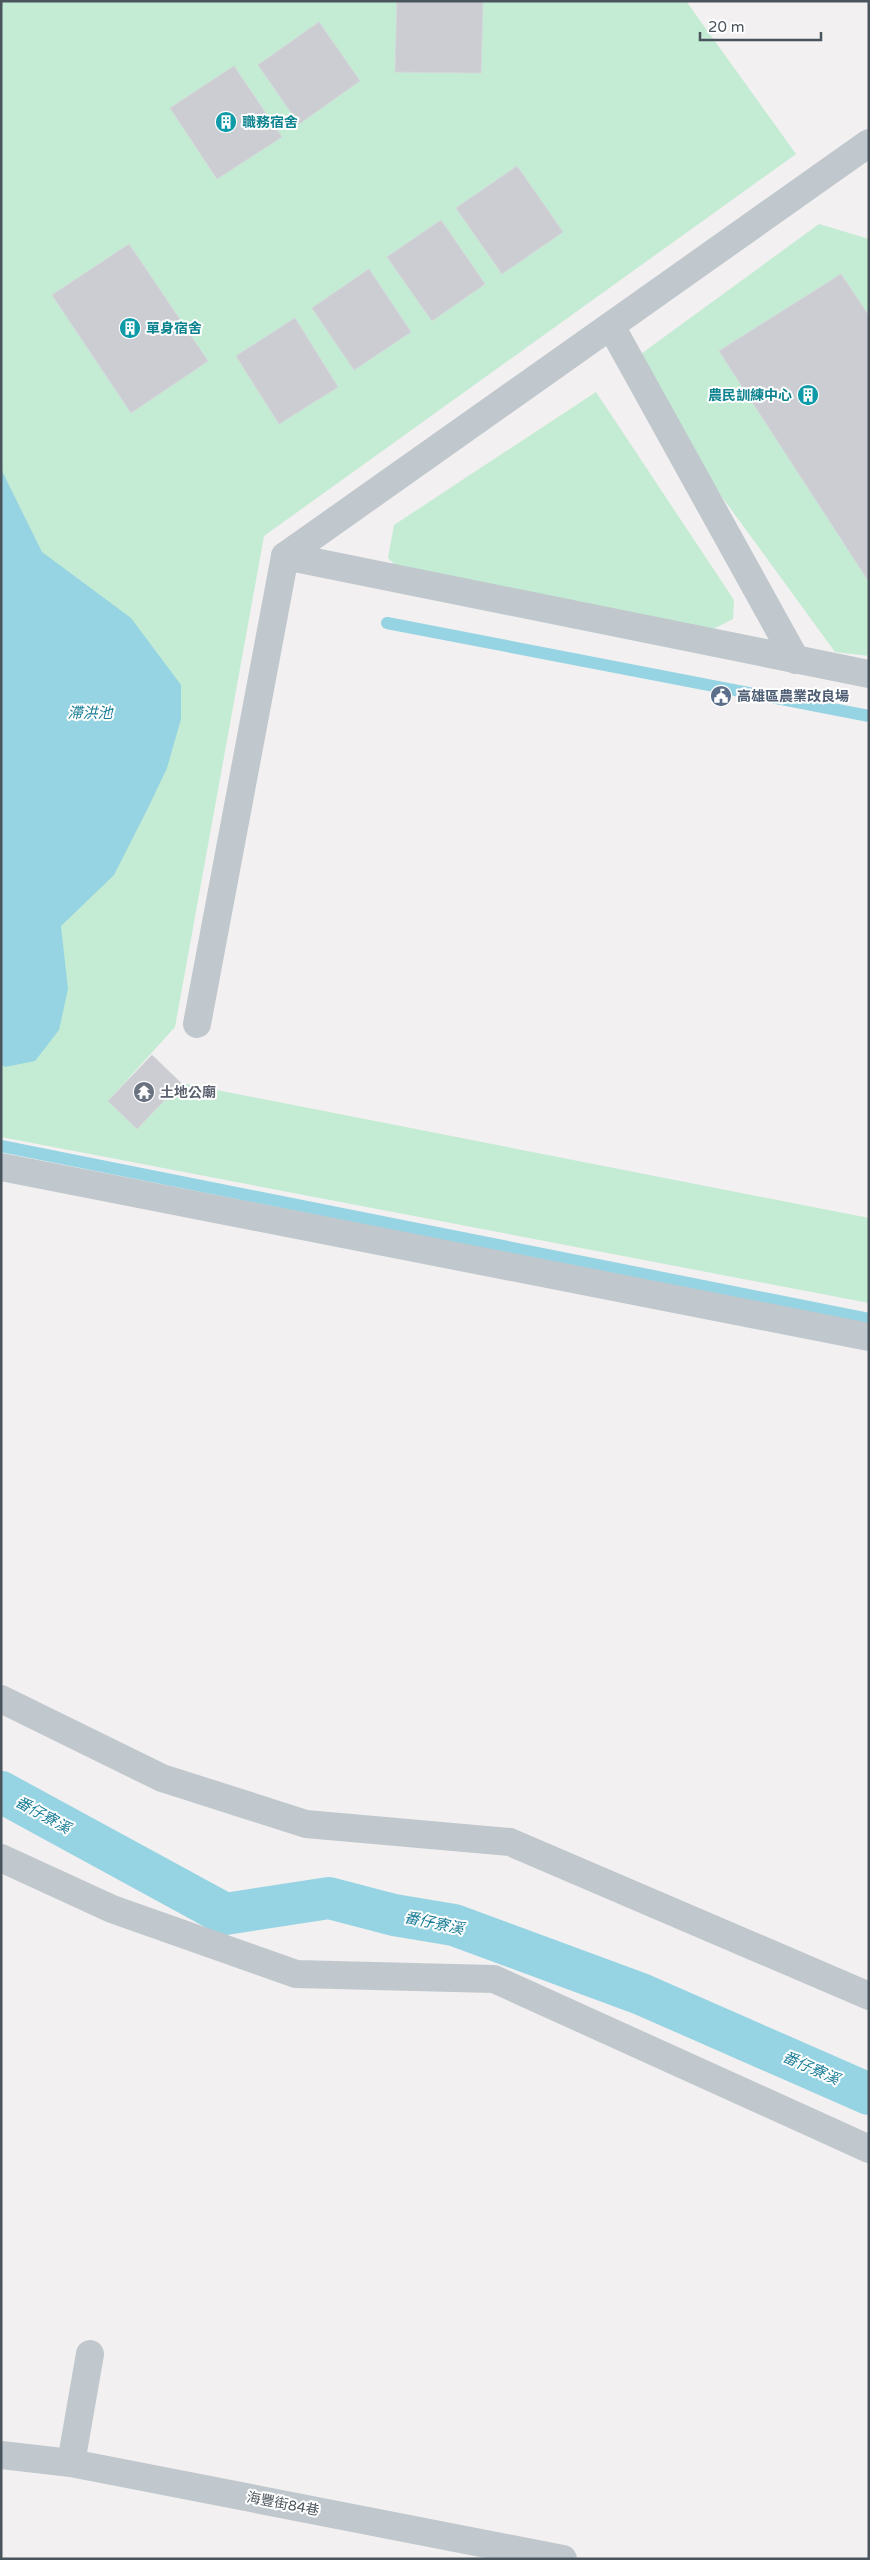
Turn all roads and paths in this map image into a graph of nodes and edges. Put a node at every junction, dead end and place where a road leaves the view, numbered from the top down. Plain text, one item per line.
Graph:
1 (869, 144) edge
2 (611, 326) junction
3 (285, 556) junction
4 (796, 660) junction
5 (869, 674) edge
6 (197, 1024) dead end
7 (1, 1167) edge
8 (869, 1337) edge
9 (1, 1699) edge
10 (1, 1858) edge
11 (869, 1996) edge
12 (869, 2150) edge
13 (90, 2354) dead end
14 (1, 2455) edge
15 (71, 2463) junction
16 (563, 2559) edge

1 - 2 street
2 - 3 street
2 - 4 street
3 - 4 street
3 - 6 street
4 - 5 street
7 - 8 street
9 - 11 street
10 - 12 street
13 - 15 street
14 - 15 street, 海豐街84巷
15 - 16 street, 海豐街84巷

